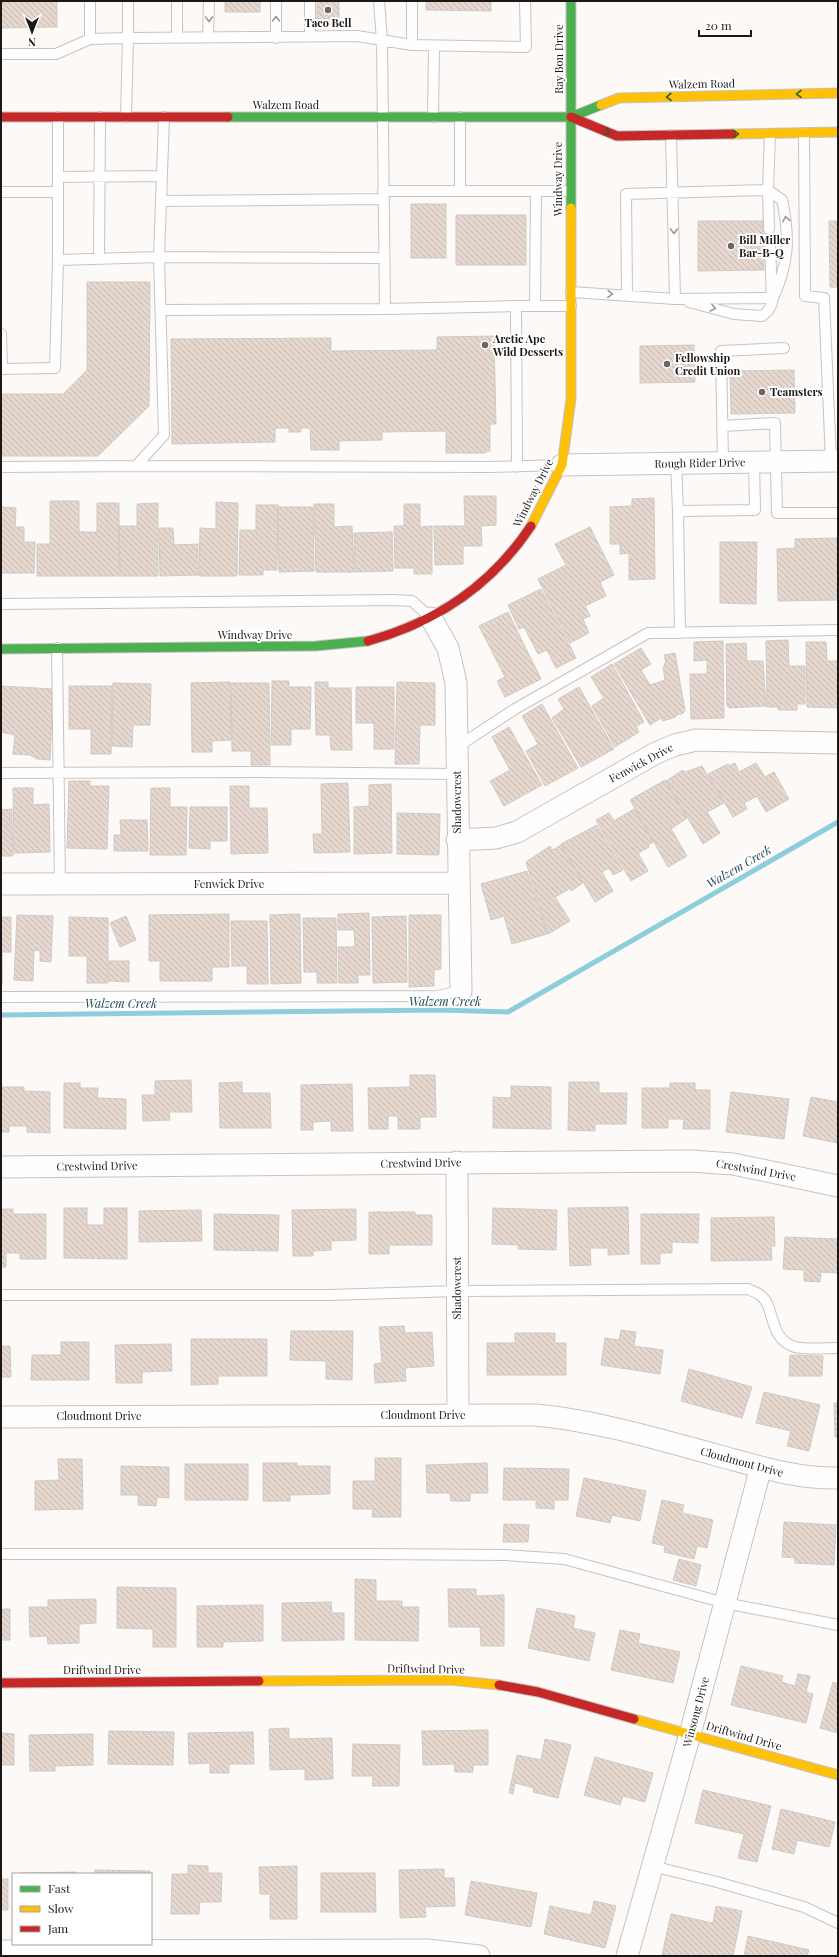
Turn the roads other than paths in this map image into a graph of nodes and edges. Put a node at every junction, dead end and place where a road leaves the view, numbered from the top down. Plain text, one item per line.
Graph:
1 (90, 1) edge
2 (128, 1) edge
3 (177, 1) edge
4 (209, 1) edge
5 (276, 1) edge
6 (310, 1) edge
7 (379, 1) edge
8 (412, 1) edge
9 (524, 1) edge
10 (571, 1) edge
11 (310, 36) junction
12 (177, 37) junction
13 (208, 37) junction
14 (128, 38) junction
15 (276, 38) junction
16 (90, 39) junction
17 (382, 40) junction
18 (412, 45) junction
19 (434, 46) junction
20 (1, 54) edge
21 (838, 93) edge
22 (1, 117) edge
23 (58, 117) junction
24 (100, 117) junction
25 (126, 117) junction
26 (164, 117) junction
27 (382, 117) junction
28 (433, 117) junction
29 (460, 117) junction
30 (571, 117) junction
31 (838, 132) edge
32 (804, 133) junction
33 (770, 134) junction
34 (671, 135) junction
35 (162, 176) junction
36 (58, 177) junction
37 (100, 177) junction
38 (768, 190) junction
39 (460, 191) junction
40 (536, 191) junction
41 (570, 191) junction
42 (1, 192) edge
43 (58, 192) junction
44 (673, 192) junction
45 (383, 195) junction
46 (161, 201) junction
47 (769, 229) dead end
48 (770, 241) dead end
49 (159, 257) junction
50 (384, 258) junction
51 (99, 259) junction
52 (58, 260) junction
53 (570, 292) junction
54 (627, 295) junction
55 (773, 298) junction
56 (675, 299) junction
57 (516, 306) junction
58 (535, 306) junction
59 (571, 306) junction
60 (385, 309) junction
61 (161, 310) junction
62 (1, 334) edge
63 (784, 348) dead end
64 (1, 369) edge
65 (722, 426) junction
66 (834, 461) edge
67 (754, 462) junction
68 (776, 462) junction
69 (676, 463) junction
70 (723, 463) junction
71 (136, 466) junction
72 (562, 466) junction
73 (1, 467) edge
74 (517, 467) junction
75 (678, 511) junction
76 (838, 513) edge
77 (1, 604) edge
78 (431, 618) junction
79 (838, 630) edge
80 (680, 633) junction
81 (57, 648) junction
82 (1, 649) edge
83 (838, 743) edge
84 (457, 747) junction
85 (1, 773) edge
86 (59, 773) junction
87 (457, 774) junction
88 (457, 840) junction
89 (458, 883) junction
90 (1, 884) edge
91 (60, 884) junction
92 (461, 991) joint
93 (1, 997) edge
94 (457, 1162) junction
95 (1, 1167) edge
96 (838, 1186) edge
97 (457, 1291) junction
98 (1, 1295) edge
99 (838, 1348) edge
100 (458, 1414) junction
101 (1, 1417) edge
102 (761, 1467) junction
103 (838, 1478) edge
104 (1, 1554) edge
105 (725, 1603) junction
106 (838, 1625) edge
107 (1, 1683) edge
108 (690, 1734) junction
109 (838, 1775) edge
110 (652, 1866) junction
111 (838, 1923) edge
112 (1, 1951) edge
113 (479, 1956) edge
114 (626, 1956) edge

1 - 16 lane
2 - 14 lane
3 - 12 lane
4 -> 13 lane
15 -> 5 lane
6 - 11 lane
7 - 17 lane
8 - 18 lane
9 - 19 lane
10 - 30 street, Ray Bon Drive
11 - 15 lane
11 - 17 lane
12 - 13 lane
12 - 14 lane
13 - 15 lane
14 - 16 lane
14 - 25 lane
16 - 20 lane
17 - 18 lane
17 - 27 lane
18 - 19 lane
19 - 28 lane
21 -> 30 street, Walzem Road
22 - 23 street, Walzem Road
23 - 24 street, Walzem Road
23 - 36 lane
24 - 25 street, Walzem Road
24 - 37 lane
25 - 26 street, Walzem Road
26 - 27 street, Walzem Road
26 - 35 lane
27 - 28 street, Walzem Road
27 - 45 lane
28 - 29 street, Walzem Road
29 - 30 street, Walzem Road
29 - 39 lane
30 -> 34 street, Walzem Road
30 - 41 street, Windway Drive
31 - 32 street, Walzem Road
32 - 33 street, Walzem Road
32 - 66 lane
34 -> 33 street, Walzem Road
33 - 38 lane
34 - 44 lane
35 - 37 lane
35 - 46 lane
36 - 37 lane
36 - 43 lane
37 - 51 lane
38 - 44 lane
38 - 47 lane
55 -> 38 lane
39 - 40 lane
39 - 45 lane
40 - 41 lane
40 - 58 lane
41 - 53 street, Windway Drive
42 - 43 lane
43 - 52 lane
44 - 54 lane
44 -> 56 lane
45 - 46 lane
45 - 50 lane
46 - 49 lane
48 - 55 lane
49 - 50 lane
49 - 51 lane
49 - 61 lane
50 - 60 lane
51 - 52 lane
52 - 64 lane
53 -> 54 lane
53 - 59 street, Windway Drive
54 - 56 lane
55 - 56 lane
56 -> 55 lane
57 - 58 lane
57 - 60 lane
57 - 74 lane
58 - 59 lane
59 - 72 street, Windway Drive
60 - 61 lane
61 - 71 lane
62 - 64 lane
63 - 65 lane
65 - 68 lane
65 - 70 lane
66 - 68 street, Rough Rider Drive
67 - 68 street, Rough Rider Drive
67 - 70 street, Rough Rider Drive
67 - 75 lane
68 - 76 lane
69 - 70 street, Rough Rider Drive
69 - 72 street, Rough Rider Drive
69 - 75 lane
71 - 73 lane
71 - 74 lane
72 - 74 lane
72 - 78 street, Windway Drive
75 - 80 lane
77 - 78 lane
78 - 81 street, Windway Drive
78 - 84 street, Shadowcrest
79 - 80 lane
80 - 84 lane
81 - 82 street, Windway Drive
81 - 86 lane
83 - 88 street, Fenwick Drive
84 - 87 street, Shadowcrest
85 - 86 lane
86 - 87 lane
86 - 91 lane
87 - 88 street, Shadowcrest
88 - 89 street, Shadowcrest
89 - 91 street, Fenwick Drive
89 - 92 street, Shadowcrest
90 - 91 street, Fenwick Drive
92 - 93 lane
94 - 95 street, Crestwind Drive
94 - 96 street, Crestwind Drive
94 - 97 street, Shadowcrest
97 - 98 lane
97 - 99 lane
97 - 100 street, Shadowcrest
100 - 101 street, Cloudmont Drive
100 - 102 street, Cloudmont Drive
102 - 103 street, Cloudmont Drive
102 - 105 street, Winsong Drive
104 - 105 lane
105 - 106 lane
105 - 108 street, Winsong Drive
107 - 108 street, Driftwind Drive
108 - 109 street, Driftwind Drive
108 - 110 street, Winsong Drive
110 - 111 lane
110 - 114 street, Winsong Drive
112 - 113 street

